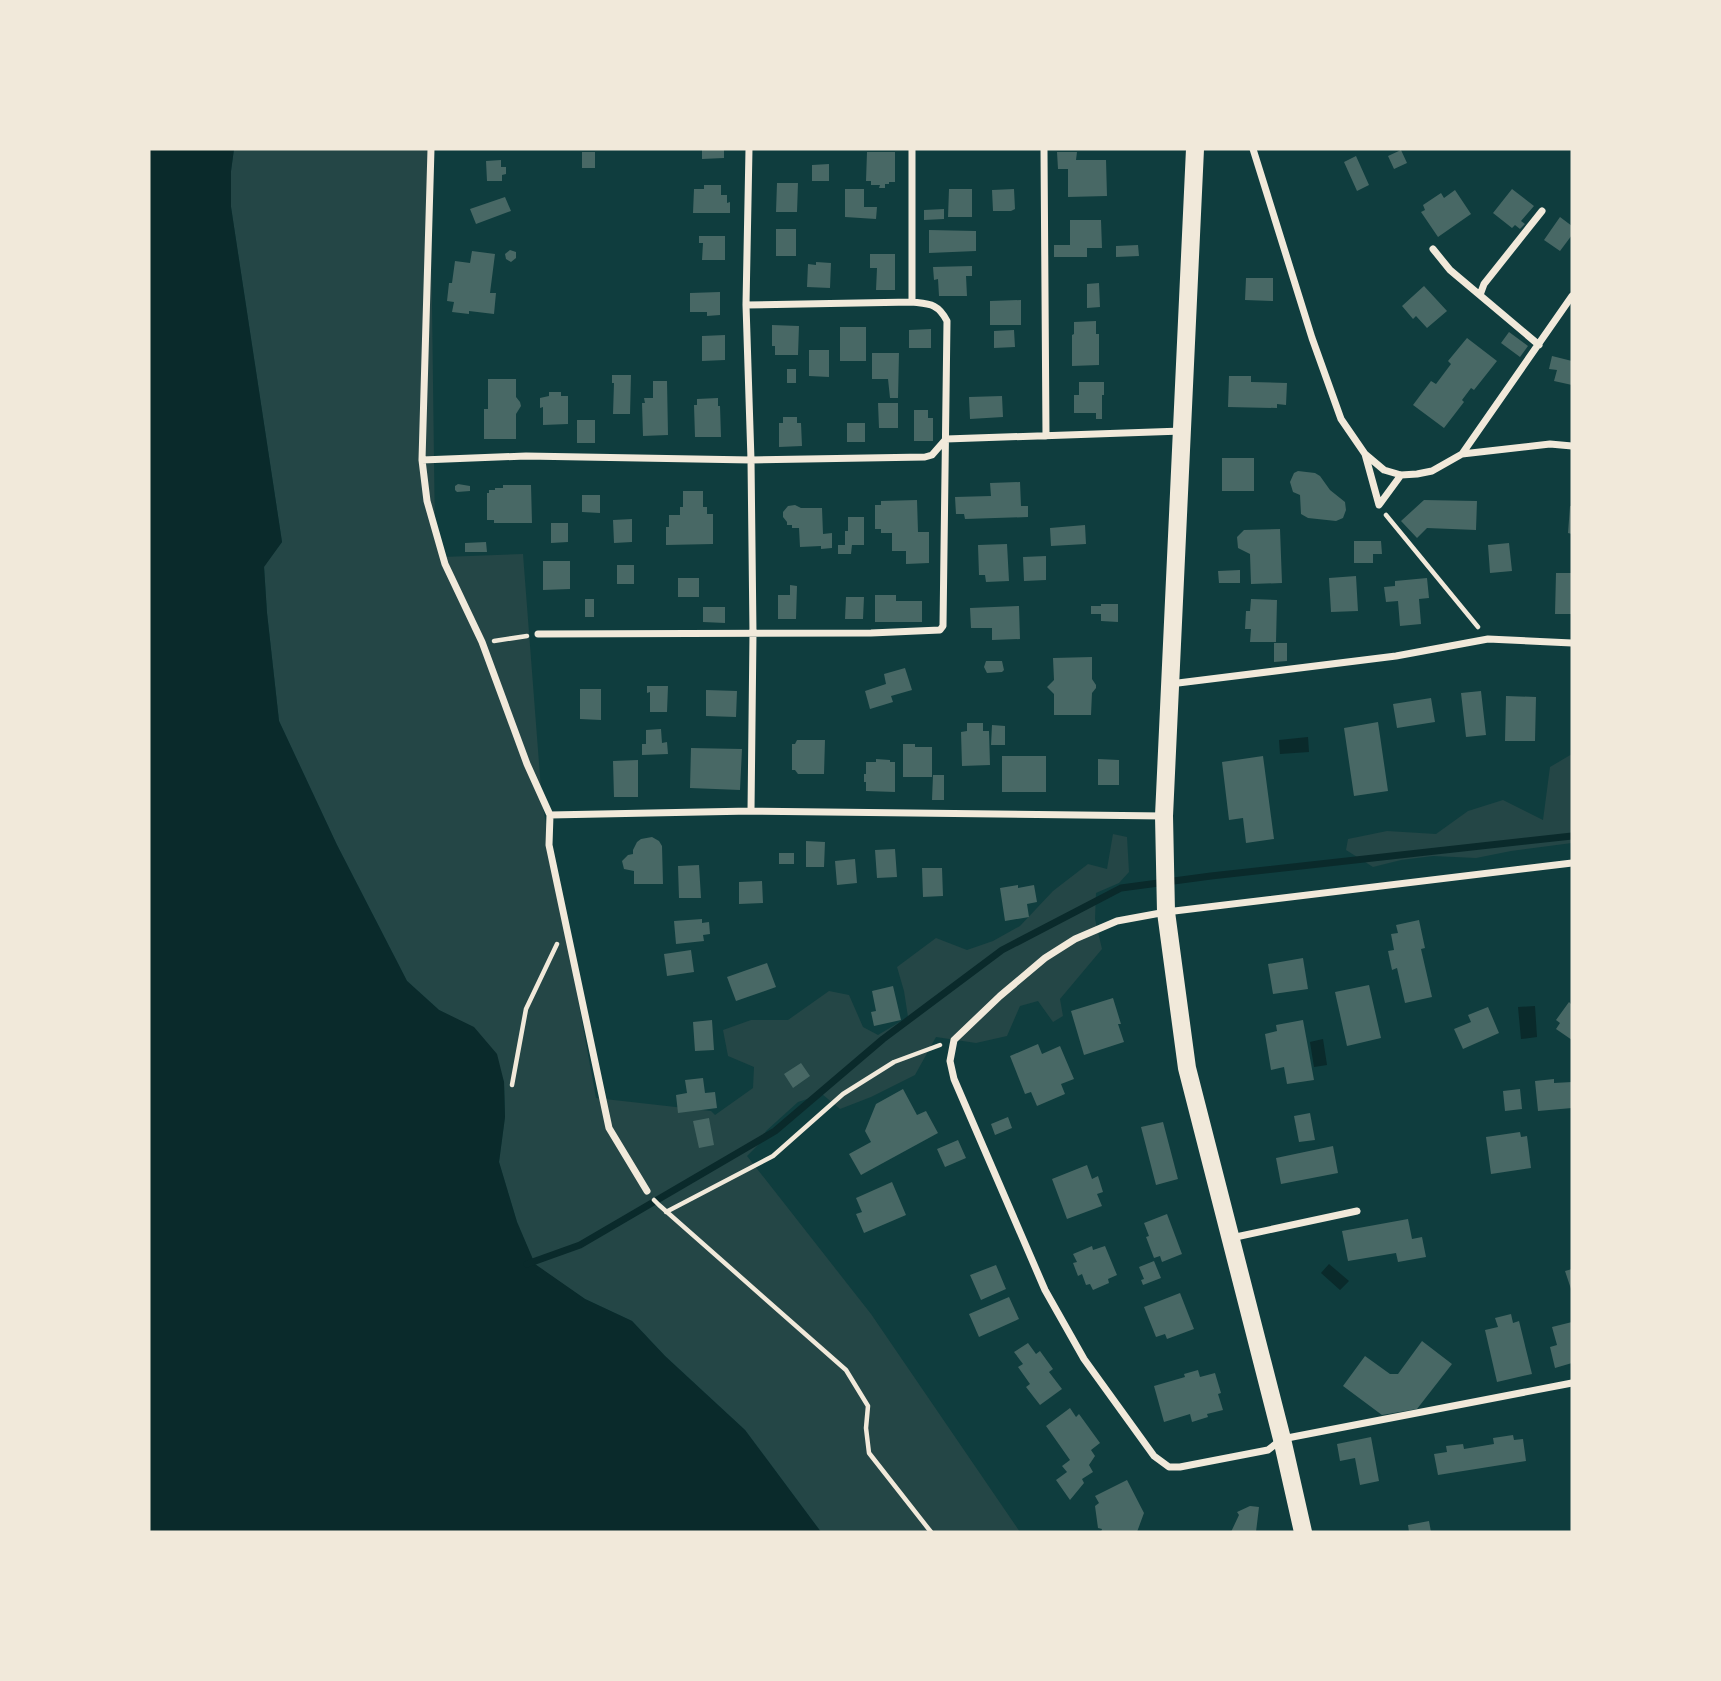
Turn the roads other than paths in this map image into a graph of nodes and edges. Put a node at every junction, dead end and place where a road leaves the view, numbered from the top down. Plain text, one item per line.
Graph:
1 (431, 149) edge
2 (749, 149) edge
3 (912, 149) edge
4 (1044, 149) edge
5 (1195, 149) edge
6 (1253, 149) edge
7 (1542, 211) dead end
8 (1433, 249) dead end
9 (1480, 295) junction
10 (1572, 296) edge
11 (912, 302) junction
12 (746, 305) junction
13 (1539, 345) junction
14 (1182, 431) junction
15 (1046, 436) junction
16 (946, 439) junction
17 (1572, 446) edge
18 (1364, 454) junction
19 (1462, 454) junction
20 (422, 460) junction
21 (751, 460) junction
22 (1401, 475) junction
23 (753, 633) junction
24 (538, 634) road end
25 (1572, 643) edge
26 (1170, 684) junction
27 (751, 811) junction
28 (550, 815) junction
29 (1164, 816) junction
30 (1572, 863) edge
31 (1165, 906) junction
32 (647, 1191) dead end
33 (1357, 1211) dead end
34 (1230, 1238) junction
35 (1572, 1383) edge
36 (1282, 1439) junction
37 (1303, 1532) edge

1 - 20 street
2 - 12 street
3 - 11 street
4 - 15 street
5 - 14 main road
6 - 18 street
7 - 9 street
8 - 9 street
9 - 13 street
10 - 13 street
11 - 12 street
11 - 16 street
12 - 21 street
13 - 19 street
14 - 15 street
14 - 26 main road
15 - 16 street
16 - 21 street
16 - 23 street
17 - 19 street
18 - 22 street
18 - 22 street
19 - 22 street
20 - 21 street
20 - 28 street
21 - 23 street
23 - 24 street
23 - 27 street
25 - 26 street
26 - 29 main road
27 - 28 street
27 - 29 street
28 - 32 street
29 - 31 main road
30 - 31 street
31 - 34 main road
31 - 36 street
33 - 34 street
34 - 36 main road
35 - 36 street
36 - 37 main road

